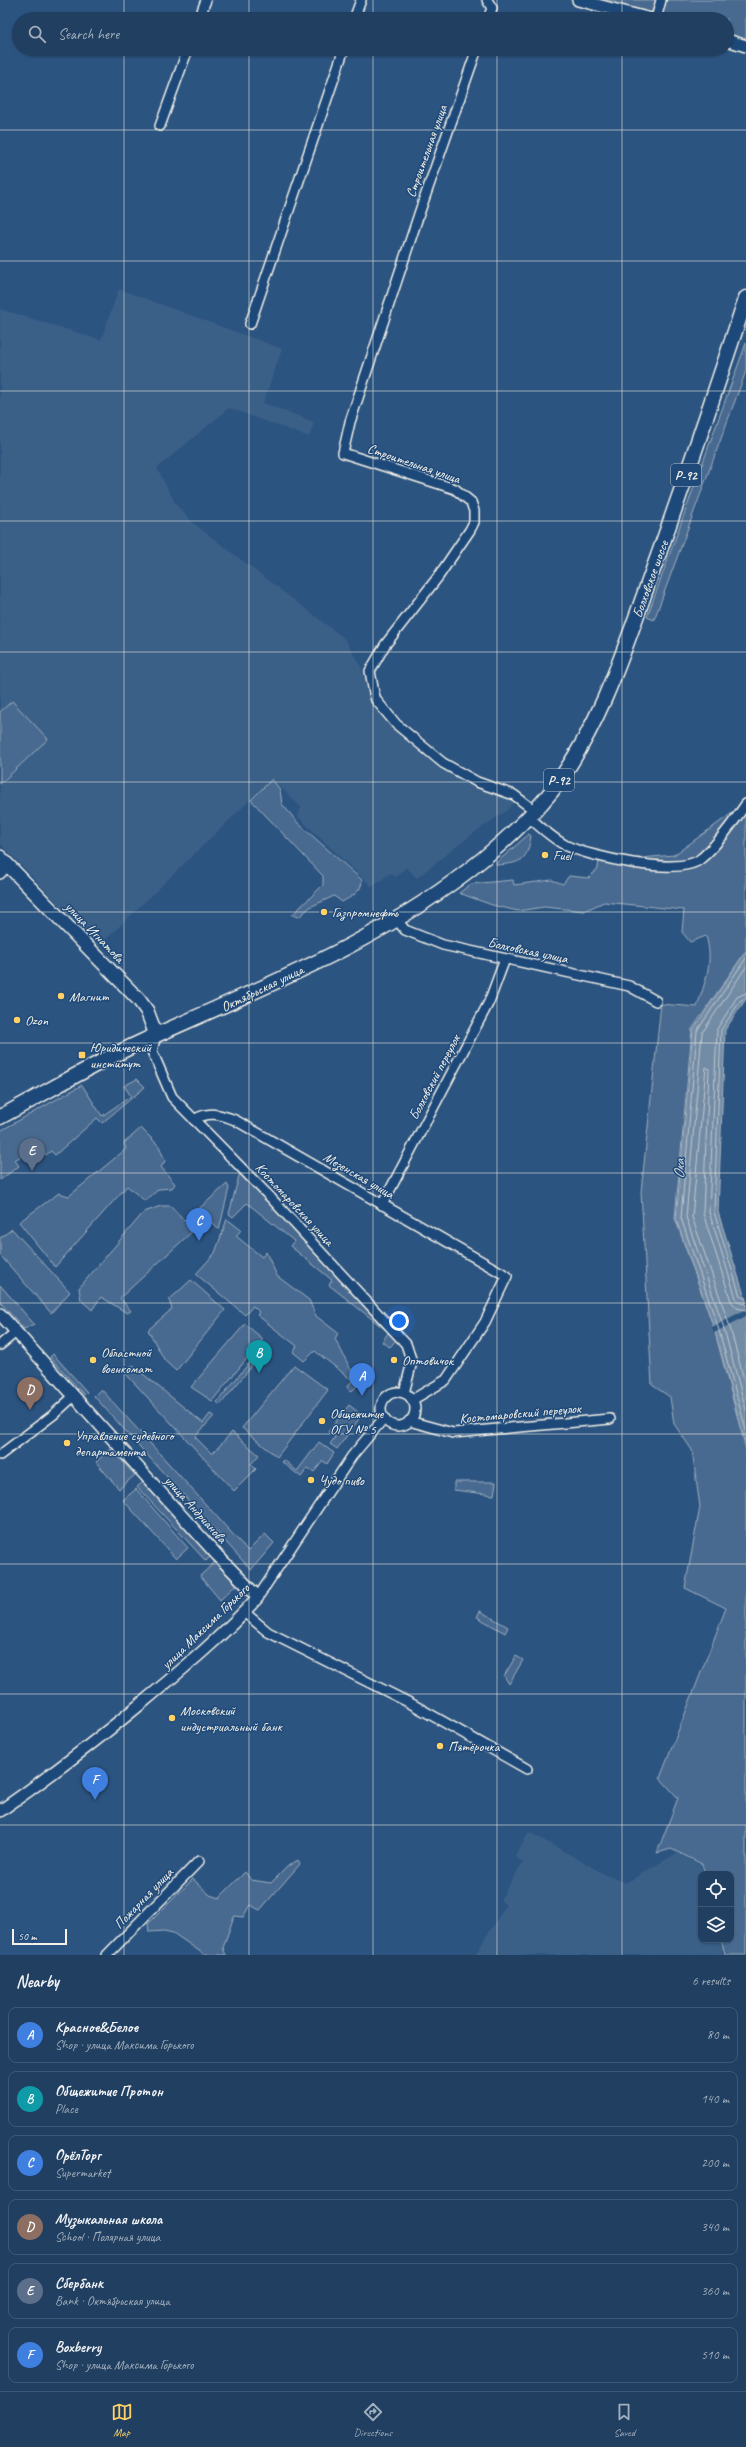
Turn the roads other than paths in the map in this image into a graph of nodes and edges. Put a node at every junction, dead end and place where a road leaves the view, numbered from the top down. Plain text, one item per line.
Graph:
1 (206, 0) edge
2 (361, 0) edge
3 (488, 0) edge
4 (578, 0) edge
5 (661, 0) edge
6 (202, 12) edge
7 (357, 12) edge
8 (491, 12) edge
9 (624, 12) edge
10 (658, 12) edge
11 (734, 42) edge
12 (746, 46) edge
13 (185, 56) edge
14 (342, 56) edge
15 (475, 56) edge
16 (160, 126) dead end
17 (746, 298) edge
18 (250, 324) dead end
19 (746, 804) edge
20 (532, 814) junction
21 (510, 836) joint
22 (3, 866) edge
23 (396, 920) junction
24 (505, 959) junction
25 (656, 1001) dead end
26 (156, 1035) junction
27 (0, 1117) edge
28 (194, 1120) junction
29 (382, 1205) junction
30 (0, 1314) edge
31 (16, 1332) junction
32 (0, 1346) edge
33 (404, 1393) junction
34 (74, 1396) junction
35 (412, 1400) junction
36 (384, 1418) junction
37 (610, 1419) dead end
38 (409, 1421) junction
39 (0, 1455) edge
40 (258, 1597) junction
41 (244, 1612) junction
42 (527, 1769) dead end
43 (0, 1811) edge
44 (200, 1861) dead end
45 (107, 1955) edge

1 - 6 street
2 - 7 street
3 - 8 street
4 - 9 street
5 - 10 street
11 - 12 street
13 - 16 street
14 - 18 street
15 - 20 street, Строительная улица
17 - 20 main road, Болховское шоссе / Р-92
19 - 20 street
20 - 21 main road, Болховское шоссе / Р-92
21 - 23 main road, Октябрьская улица
22 - 26 main road, улица Игнатова
23 - 24 street, Болховская улица
23 - 26 main road, Октябрьская улица
24 - 25 street, Болховская улица
24 - 29 street, Болховский переулок
26 - 27 main road, Октябрьская улица
26 - 28 street, Костомаровская улица
28 - 29 street, Мезенская улица
28 - 33 street, Костомаровская улица
29 - 35 street, Мезенская улица
30 - 31 street, улица Андрианова
31 - 32 street
31 - 34 street, улица Андрианова
33 - 35 street
33 - 36 street
34 - 39 street
34 - 40 street, улица Андрианова
35 - 38 street
36 - 38 street
36 - 40 street, улица Максима Горького
37 - 38 street, Костомаровский переулок
40 - 41 street, улица Максима Горького
41 - 42 street
41 - 43 street, улица Максима Горького
44 - 45 street, Пожарная улица

